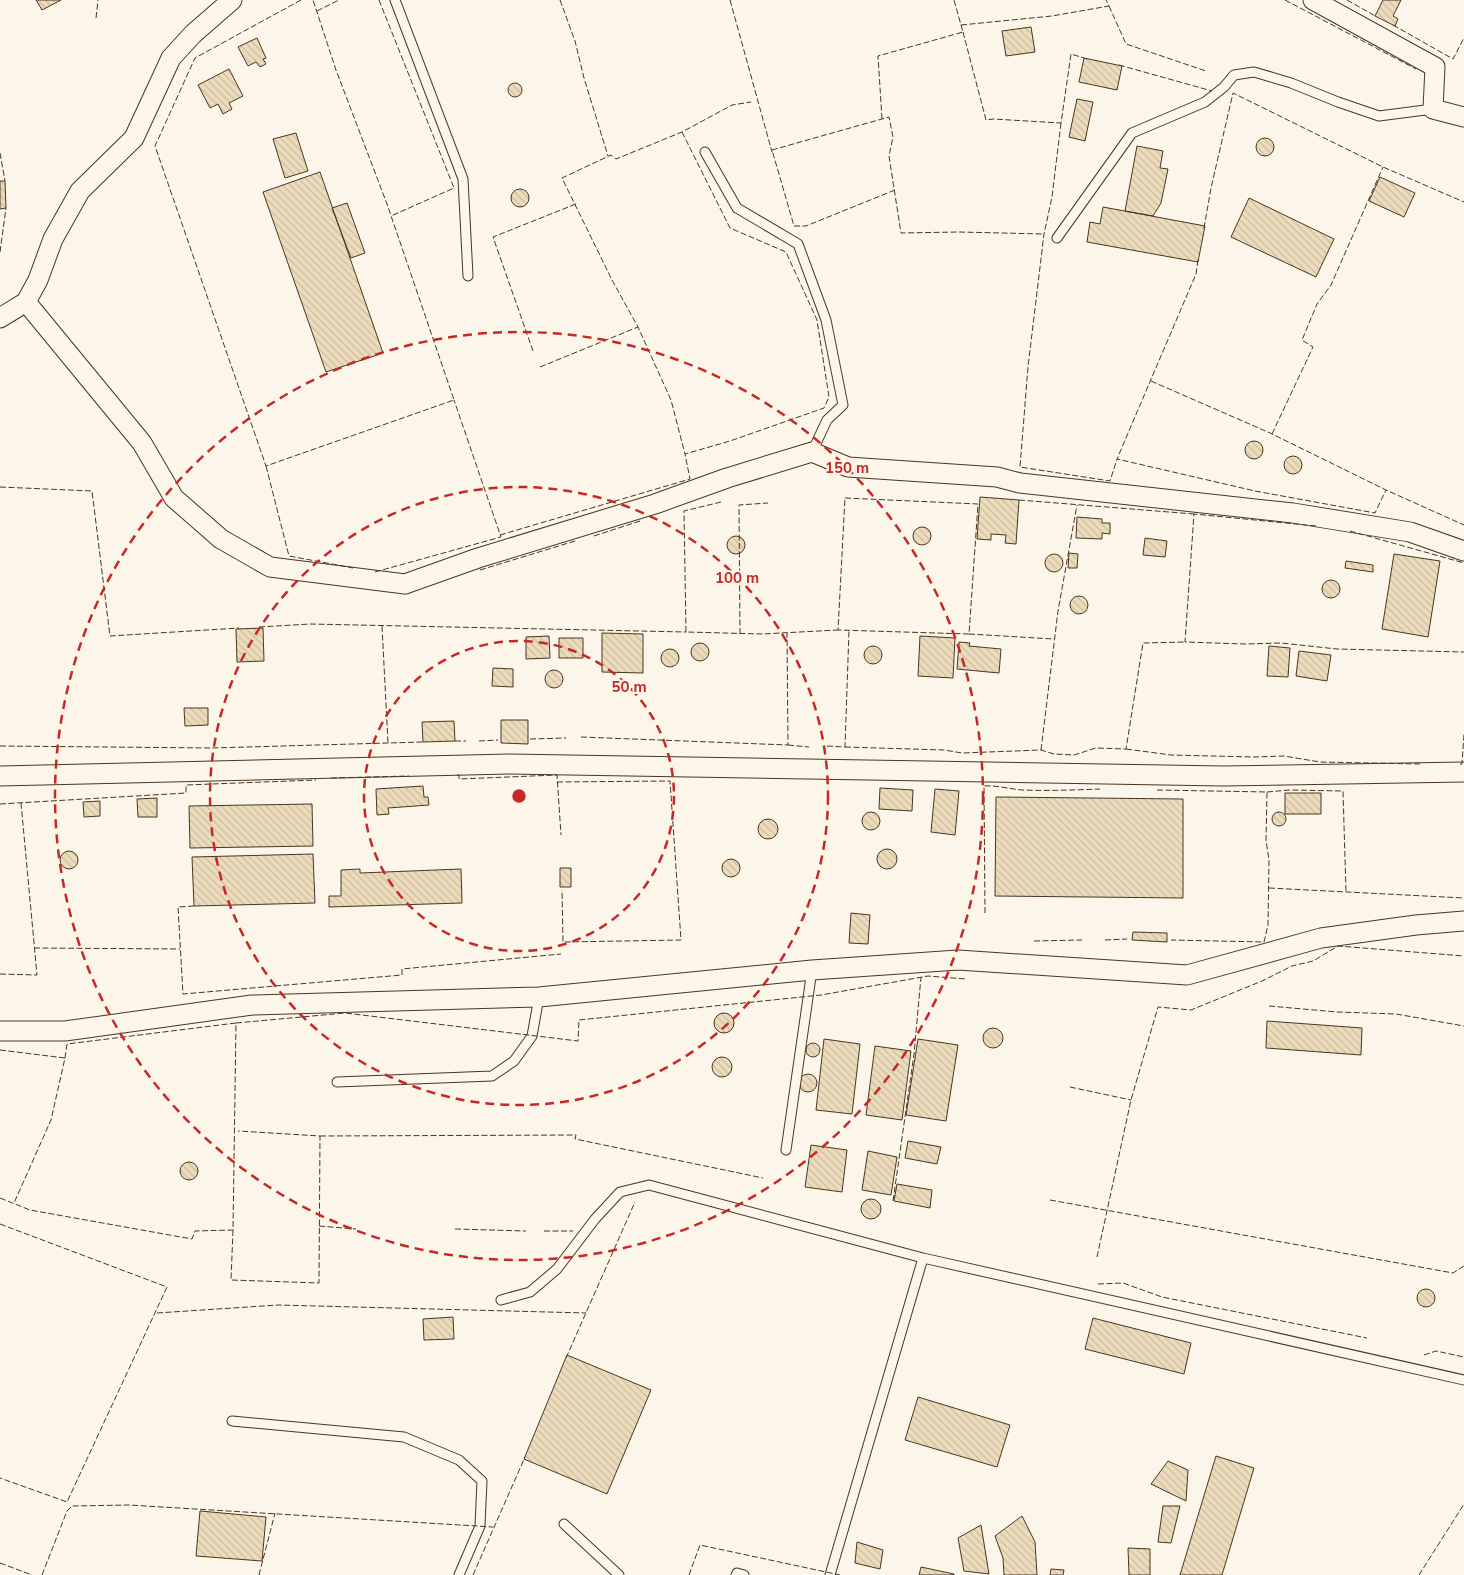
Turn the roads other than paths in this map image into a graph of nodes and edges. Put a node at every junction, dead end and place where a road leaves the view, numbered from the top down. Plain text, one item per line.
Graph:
1 (232, 0) edge
2 (395, 0) edge
3 (1313, 0) edge
4 (1433, 109) junction
5 (1464, 117) edge
6 (705, 152) dead end
7 (1057, 238) dead end
8 (468, 276) dead end
9 (26, 302) junction
10 (0, 318) edge
11 (812, 452) junction
12 (1464, 551) edge
13 (1464, 772) edge
14 (0, 776) edge
15 (1464, 921) edge
16 (812, 970) junction
17 (539, 997) junction
18 (0, 1031) edge
19 (337, 1082) dead end
20 (786, 1150) dead end
21 (924, 1258) junction
22 (501, 1300) dead end
23 (1464, 1380) edge
24 (232, 1421) dead end
25 (564, 1524) dead end
26 (459, 1575) edge
27 (619, 1575) edge
28 (736, 1575) edge
29 (744, 1575) edge
30 (830, 1575) edge

1 - 9 street
2 - 8 lane
3 - 4 street
4 - 5 street
4 - 7 lane
6 - 11 lane
9 - 10 street
9 - 11 street
11 - 12 street
13 - 14 street
15 - 16 street
16 - 17 street
16 - 20 lane
17 - 18 street
17 - 19 lane
21 - 22 lane
21 - 23 lane
21 - 30 lane
24 - 26 lane
25 - 27 lane
28 - 29 lane

